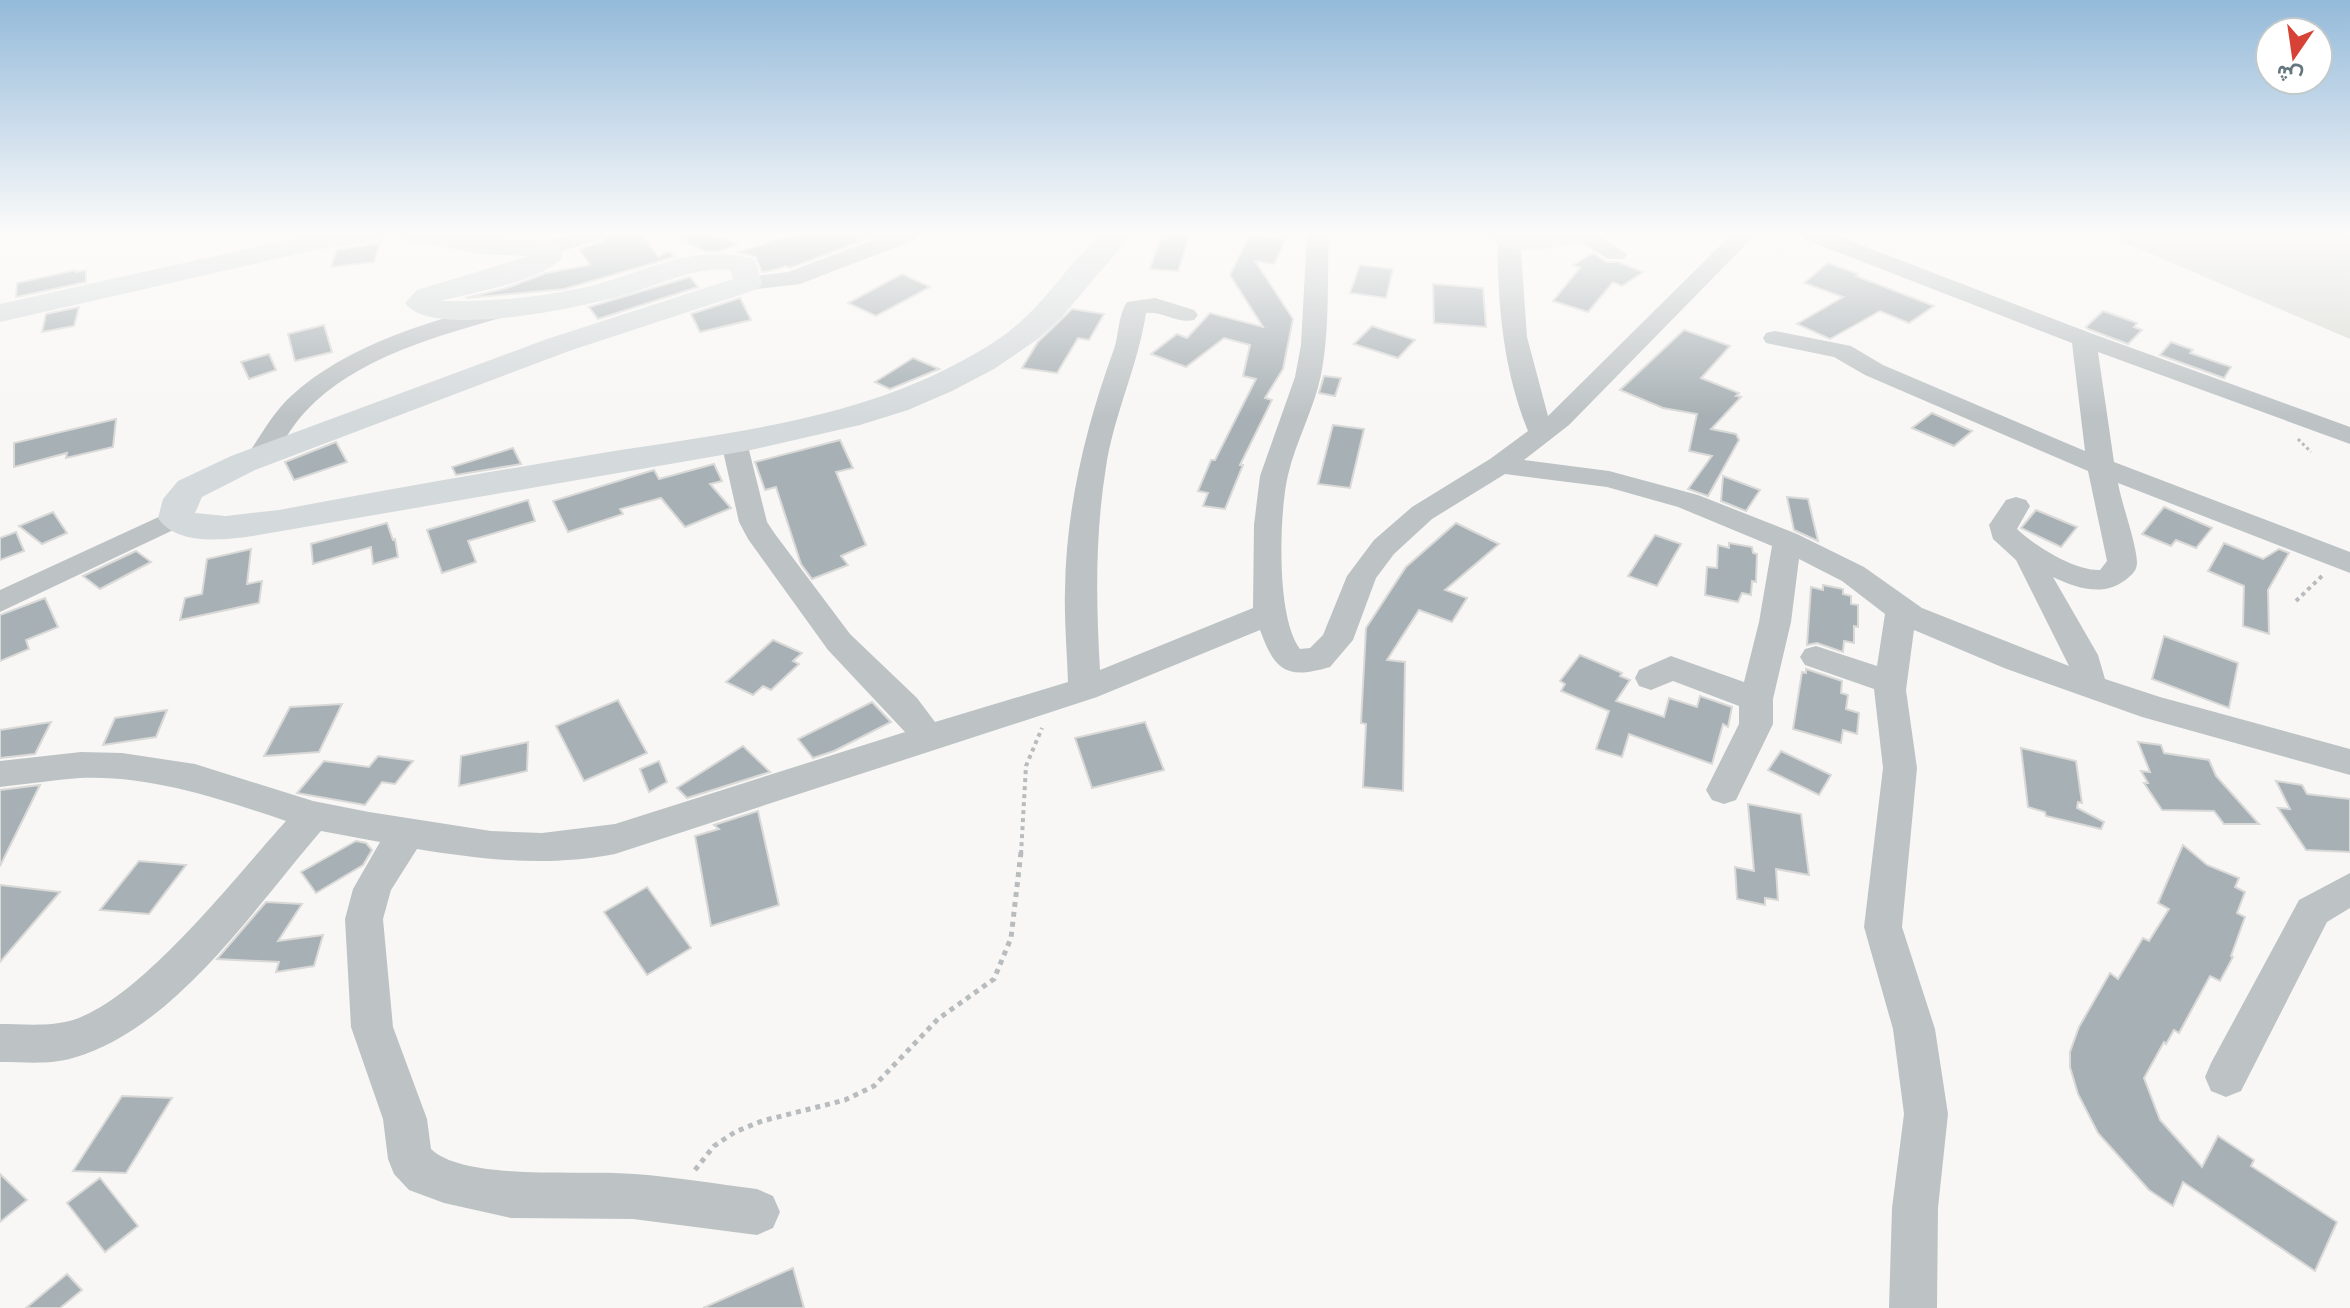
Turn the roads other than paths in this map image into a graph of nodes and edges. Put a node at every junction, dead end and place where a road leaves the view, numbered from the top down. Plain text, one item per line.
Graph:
1 (76, 295) edge
2 (430, 295) edge
3 (598, 295) edge
4 (711, 295) edge
5 (1064, 295) edge
6 (1315, 295) edge
7 (1511, 295) edge
8 (1683, 295) edge
9 (1969, 295) edge
10 (517, 306) junction
11 (0, 313) edge
12 (1186, 315) dead end
13 (1788, 331) dead end
14 (2084, 339) junction
15 (1542, 433) junction
16 (2350, 436) edge
17 (734, 442) junction
18 (260, 457) junction
19 (2101, 464) junction
20 (1500, 465) junction
21 (2016, 506) dead end
22 (176, 518) junction
23 (1787, 541) junction
24 (2031, 558) junction
25 (2347, 562) edge
26 (0, 602) edge
27 (1901, 609) junction
28 (1269, 614) junction
29 (1816, 657) dead end
30 (1651, 678) dead end
31 (1891, 683) junction
32 (2091, 687) junction
33 (1072, 694) junction
34 (1756, 699) junction
35 (928, 737) junction
36 (2350, 762) edge
37 (0, 774) edge
38 (1724, 790) dead end
39 (313, 815) junction
40 (410, 831) junction
41 (2350, 889) edge
42 (0, 1043) edge
43 (2226, 1077) dead end
44 (757, 1212) dead end
45 (1913, 1308) edge

1 - 11 main road
2 - 10 main road
3 - 10 main road
4 - 18 main road
5 - 17 main road
6 - 28 street
7 - 15 street
8 - 15 street
9 - 14 street
10 - 18 street
12 - 33 street
13 - 19 street
14 - 16 street
14 - 19 street
15 - 20 street
17 - 22 main road
17 - 35 street
18 - 22 main road
19 - 24 street
19 - 25 street
20 - 23 street
20 - 28 street
21 - 24 street
22 - 26 street
23 - 27 street
23 - 34 street
24 - 32 street
27 - 31 street
27 - 32 street
28 - 33 street
29 - 31 street
30 - 34 street
31 - 45 street
32 - 36 street
33 - 35 street
34 - 38 street
35 - 40 street
37 - 39 street
39 - 40 street
39 - 42 street
40 - 44 street
41 - 43 street

